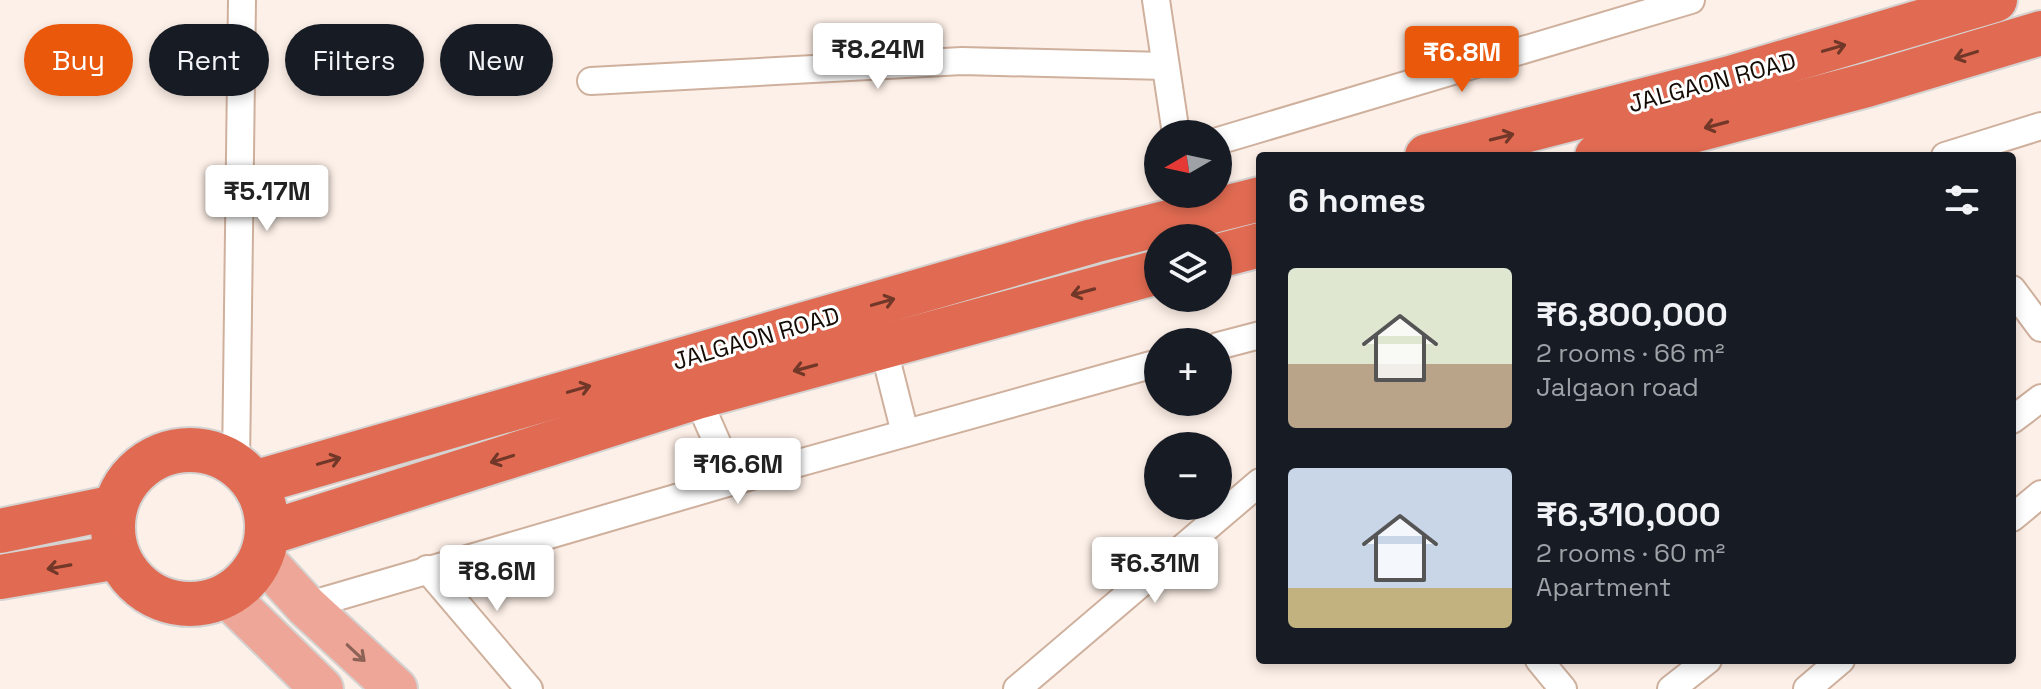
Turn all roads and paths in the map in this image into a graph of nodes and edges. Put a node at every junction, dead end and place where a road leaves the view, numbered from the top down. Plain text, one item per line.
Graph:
1 (242, 0) edge
2 (1156, 0) edge
3 (1691, 0) edge
4 (1995, 0) edge
5 (1629, 9) edge
6 (2041, 33) edge
7 (1165, 66) junction
8 (591, 81) dead end
9 (1174, 120) edge
10 (2041, 126) edge
11 (1232, 137) edge
12 (1443, 152) edge
13 (1612, 152) edge
14 (1958, 152) edge
15 (1256, 199) edge
16 (1232, 201) edge
17 (1176, 208) edge
18 (1256, 246) edge
19 (1232, 252) edge
20 (1144, 276) edge
21 (2016, 304) edge
22 (2041, 328) edge
23 (1256, 336) edge
24 (1232, 342) edge
25 (883, 346) junction
26 (1144, 367) edge
27 (697, 397) junction
28 (2041, 398) edge
29 (2016, 417) edge
30 (905, 433) junction
31 (245, 473) junction
32 (734, 481) junction
33 (1256, 485) edge
34 (2041, 494) edge
35 (115, 507) junction
36 (2016, 515) edge
37 (0, 531) edge
38 (265, 545) junction
39 (118, 557) junction
40 (427, 569) junction
41 (0, 577) edge
42 (227, 596) junction
43 (306, 606) junction
44 (1542, 664) edge
45 (1703, 664) edge
46 (1836, 664) edge
47 (322, 689) edge
48 (396, 689) edge
49 (529, 689) edge
50 (1017, 689) edge
51 (1563, 689) edge
52 (1671, 689) edge
53 (1807, 689) edge

1 - 31 street
2 - 7 street
3 - 5 street
12 -> 4 highway, JALGAON ROAD
5 - 11 street
6 -> 13 highway, JALGAON ROAD
7 - 8 street
7 - 9 street
10 - 14 street
15 - 16 highway, JALGAON ROAD
31 -> 17 highway, JALGAON ROAD
18 - 19 highway
20 -> 25 highway, JALGAON ROAD
21 - 22 street
23 - 24 street
25 -> 27 highway, JALGAON ROAD
25 - 30 street
26 - 30 street
27 - 32 street
27 -> 38 highway, JALGAON ROAD
28 - 29 street
30 - 32 street
31 - 35 highway
31 - 38 highway
32 - 40 street
33 - 50 street
34 - 36 street
35 - 37 highway
35 - 39 highway
38 - 42 highway
38 - 43 main road
39 -> 41 highway
39 - 42 highway
40 - 43 street
40 - 49 street
42 - 47 main road
43 -> 48 main road
44 - 51 street
45 - 52 street
46 - 53 street

